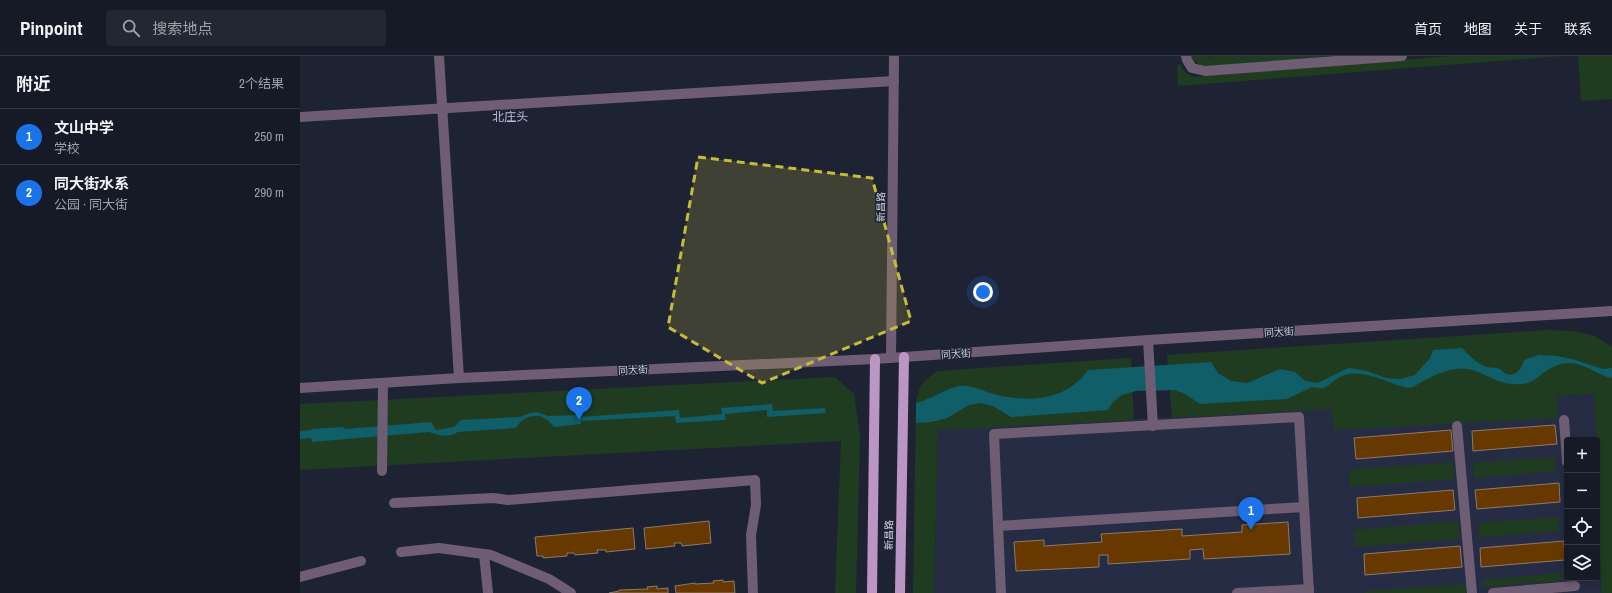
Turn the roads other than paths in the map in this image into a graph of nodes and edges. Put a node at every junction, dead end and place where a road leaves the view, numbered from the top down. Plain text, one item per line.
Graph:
1 (439, 56) edge
2 (894, 56) edge
3 (1186, 56) edge
4 (1402, 56) edge
5 (894, 81) junction
6 (443, 108) junction
7 (300, 118) edge
8 (1612, 311) edge
9 (1148, 340) junction
10 (904, 357) junction
11 (891, 358) junction
12 (875, 359) junction
13 (459, 378) junction
14 (383, 383) junction
15 (300, 388) edge
16 (1564, 420) dead end
17 (1153, 426) junction
18 (1457, 426) dead end
19 (1565, 437) edge
20 (382, 471) dead end
21 (394, 503) dead end
22 (1304, 507) junction
23 (998, 526) junction
24 (401, 552) dead end
25 (484, 554) junction
26 (361, 561) dead end
27 (300, 577) edge
28 (1575, 586) edge
29 (1309, 591) edge
30 (488, 593) edge
31 (571, 593) edge
32 (753, 593) edge
33 (872, 593) edge
34 (900, 593) edge
35 (1001, 593) edge
36 (1237, 593) edge
37 (1472, 593) edge
38 (1493, 593) edge

1 - 6 street
2 - 5 street, 新昌路
3 - 4 street
5 - 6 street
5 - 11 street, 新昌路
6 - 7 street
6 - 13 street
8 - 9 street, 同大街
9 - 10 street, 同大街
9 - 17 street
10 - 11 street, 同大街
10 - 34 main road, 新昌路
11 - 12 street, 同大街
12 - 13 street, 同大街
12 - 33 main road, 新昌路
13 - 14 street, 同大街
14 - 15 street, 同大街
14 - 20 street
16 - 19 street
17 - 22 street
17 - 23 street
18 - 37 street
21 - 32 street
22 - 23 street
22 - 29 street
23 - 35 street
24 - 25 street
25 - 30 street
25 - 31 street
26 - 27 street
28 - 38 street
29 - 36 street

